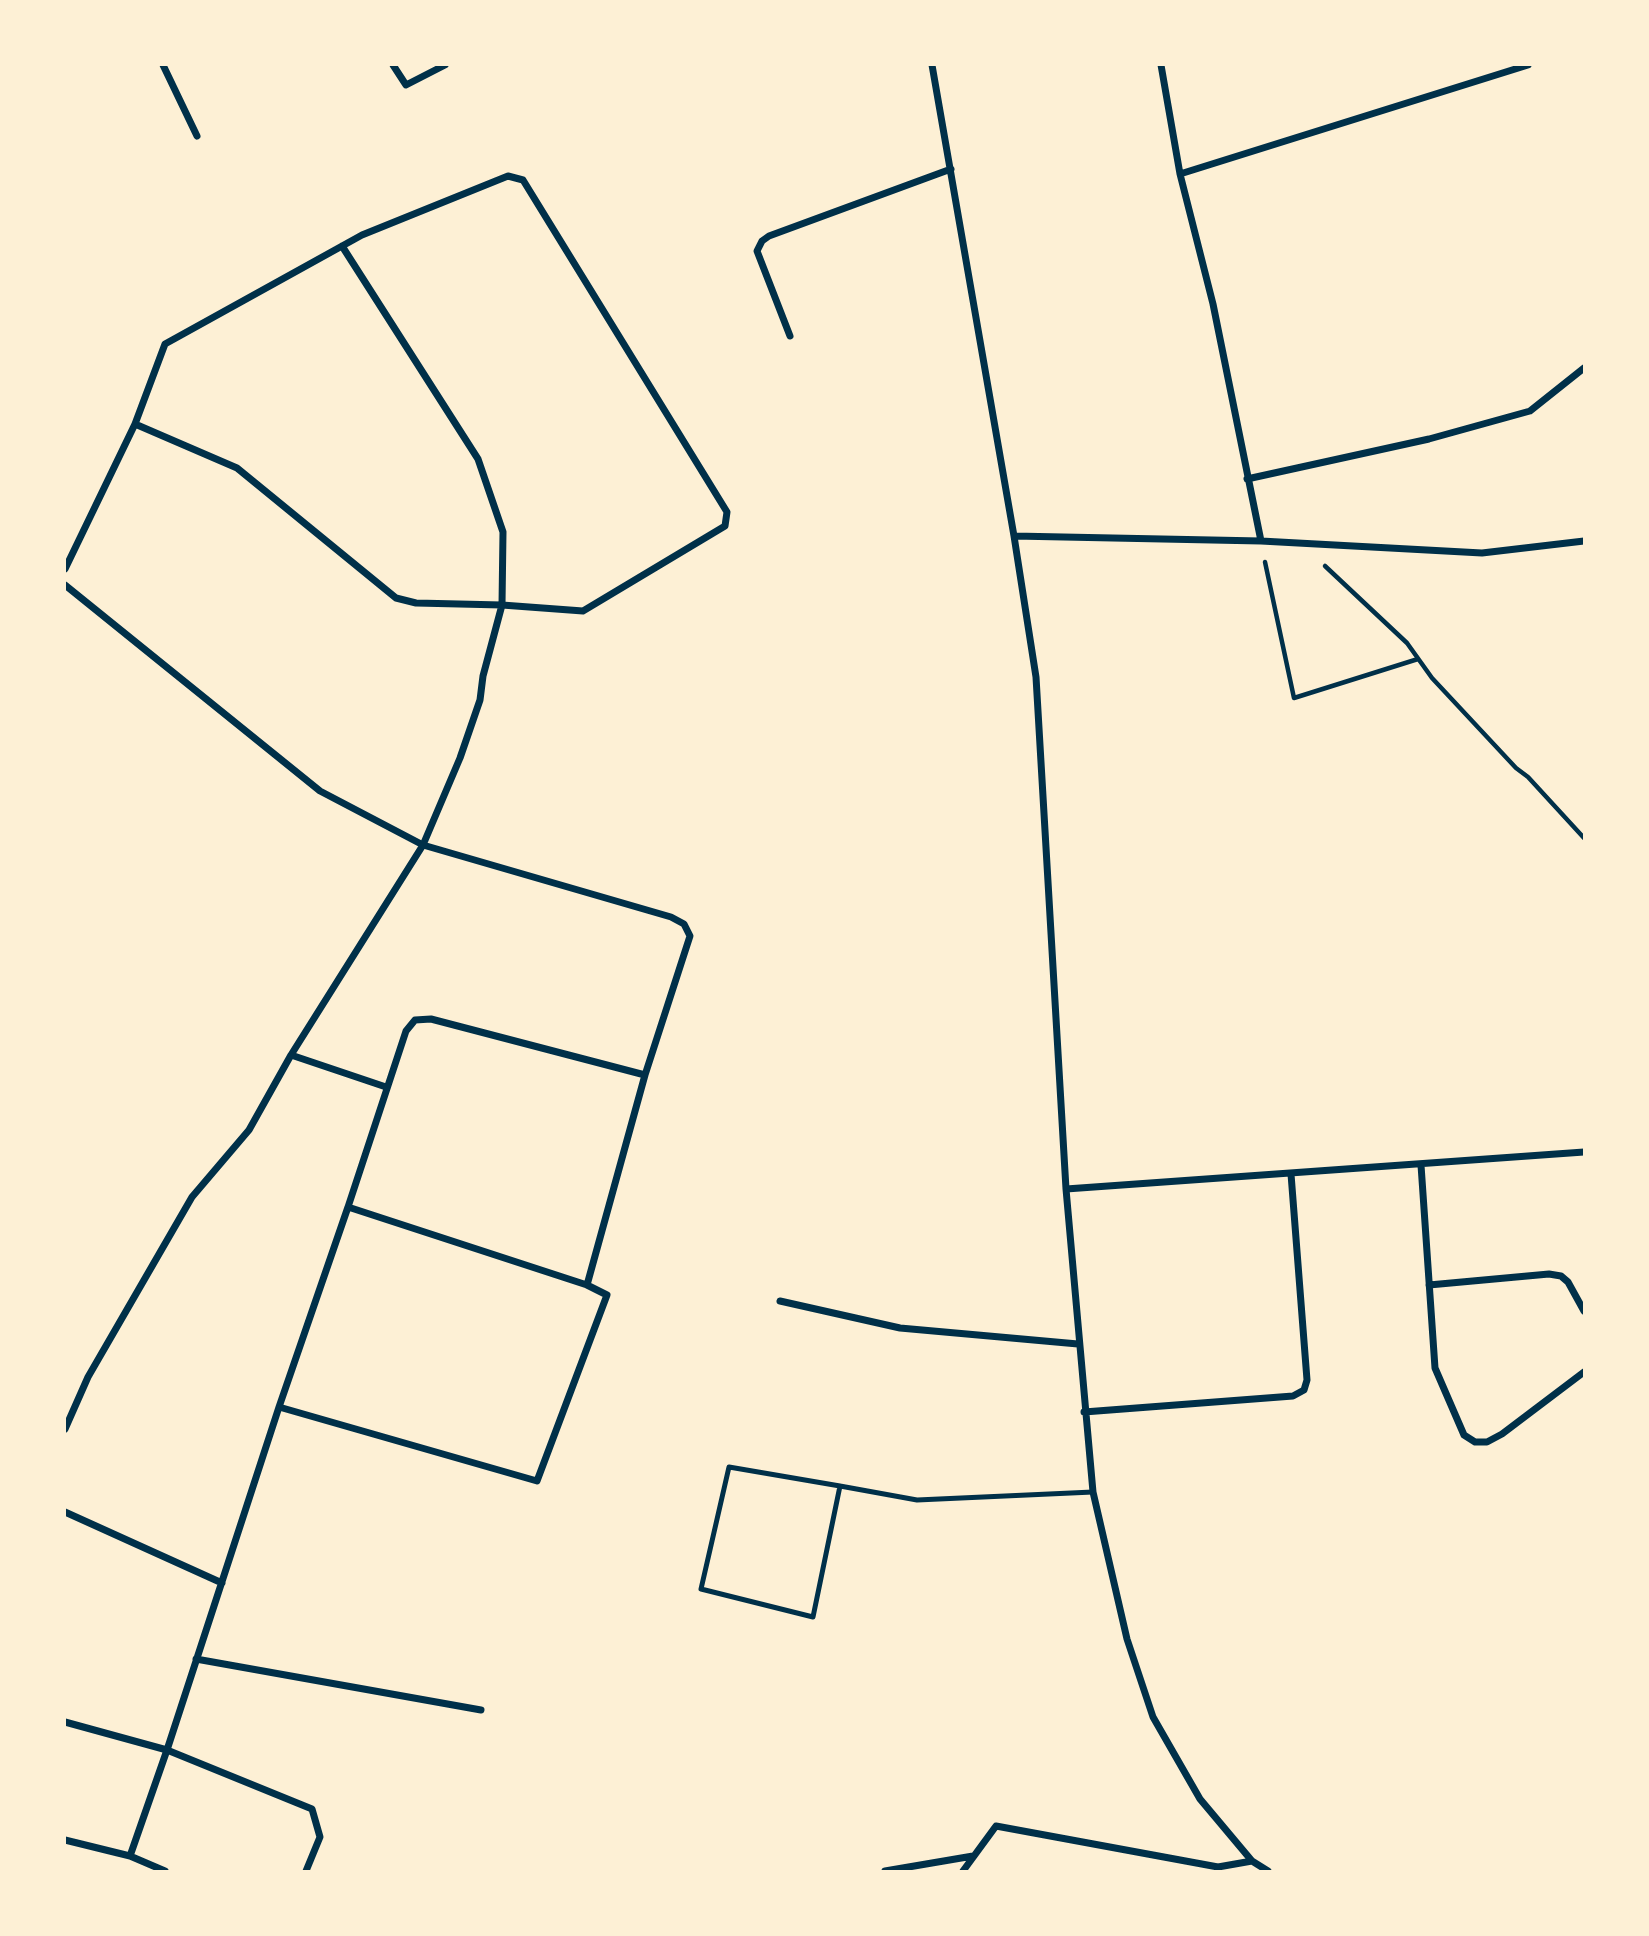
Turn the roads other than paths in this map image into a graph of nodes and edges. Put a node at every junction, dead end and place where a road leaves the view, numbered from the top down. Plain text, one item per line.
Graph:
1 (163, 65) edge
2 (393, 65) edge
3 (445, 65) edge
4 (932, 65) edge
5 (1161, 65) edge
6 (1528, 65) edge
7 (197, 136) dead end
8 (951, 169) junction
9 (1180, 174) junction
10 (342, 246) junction
11 (790, 336) dead end
12 (1584, 368) edge
13 (135, 424) junction
14 (1247, 479) junction
15 (1014, 536) junction
16 (1261, 541) junction
17 (1584, 541) edge
18 (65, 569) edge
19 (65, 585) edge
20 (502, 605) junction
21 (423, 845) junction
22 (291, 1055) junction
23 (645, 1075) junction
24 (386, 1087) junction
25 (1584, 1152) edge
26 (1421, 1165) junction
27 (1291, 1174) junction
28 (1066, 1189) junction
29 (348, 1207) junction
30 (587, 1285) junction
31 (1429, 1285) junction
32 (780, 1301) dead end
33 (1584, 1311) edge
34 (1078, 1344) junction
35 (1584, 1372) edge
36 (279, 1407) junction
37 (1084, 1412) junction
38 (65, 1429) edge
39 (840, 1486) junction
40 (1093, 1492) junction
41 (65, 1512) edge
42 (222, 1583) junction
43 (196, 1659) junction
44 (481, 1710) dead end
45 (65, 1722) edge
46 (167, 1750) junction
47 (65, 1840) edge
48 (130, 1856) junction
49 (973, 1856) junction
50 (1252, 1861) junction
51 (165, 1871) edge
52 (306, 1871) edge
53 (885, 1871) edge
54 (963, 1871) edge
55 (1268, 1871) edge

1 - 7 street
2 - 3 street
4 - 8 street
5 - 9 street
6 - 9 street
8 - 11 street
8 - 15 street
9 - 14 street
10 - 13 street
10 - 20 street
10 - 20 street
12 - 14 street
13 - 18 street
13 - 20 street
14 - 16 street
15 - 16 street
15 - 28 street
16 - 17 street
19 - 21 street
20 - 21 street
21 - 22 street
21 - 23 street
22 - 24 street
22 - 38 street
23 - 24 street
23 - 30 street
24 - 29 street
25 - 26 street
26 - 27 street
26 - 31 street
27 - 28 street
27 - 37 street
28 - 34 street
29 - 30 street
29 - 36 street
30 - 36 street
31 - 33 street
31 - 35 street
32 - 34 street
34 - 37 street
36 - 42 street
37 - 40 street
39 - 39 lane
39 - 40 lane
40 - 50 street
41 - 42 street
42 - 43 street
43 - 44 street
43 - 46 street
45 - 46 street
46 - 48 street
46 - 52 street
47 - 48 street
48 - 51 street
49 - 50 street
49 - 53 street
49 - 54 street
50 - 55 street

